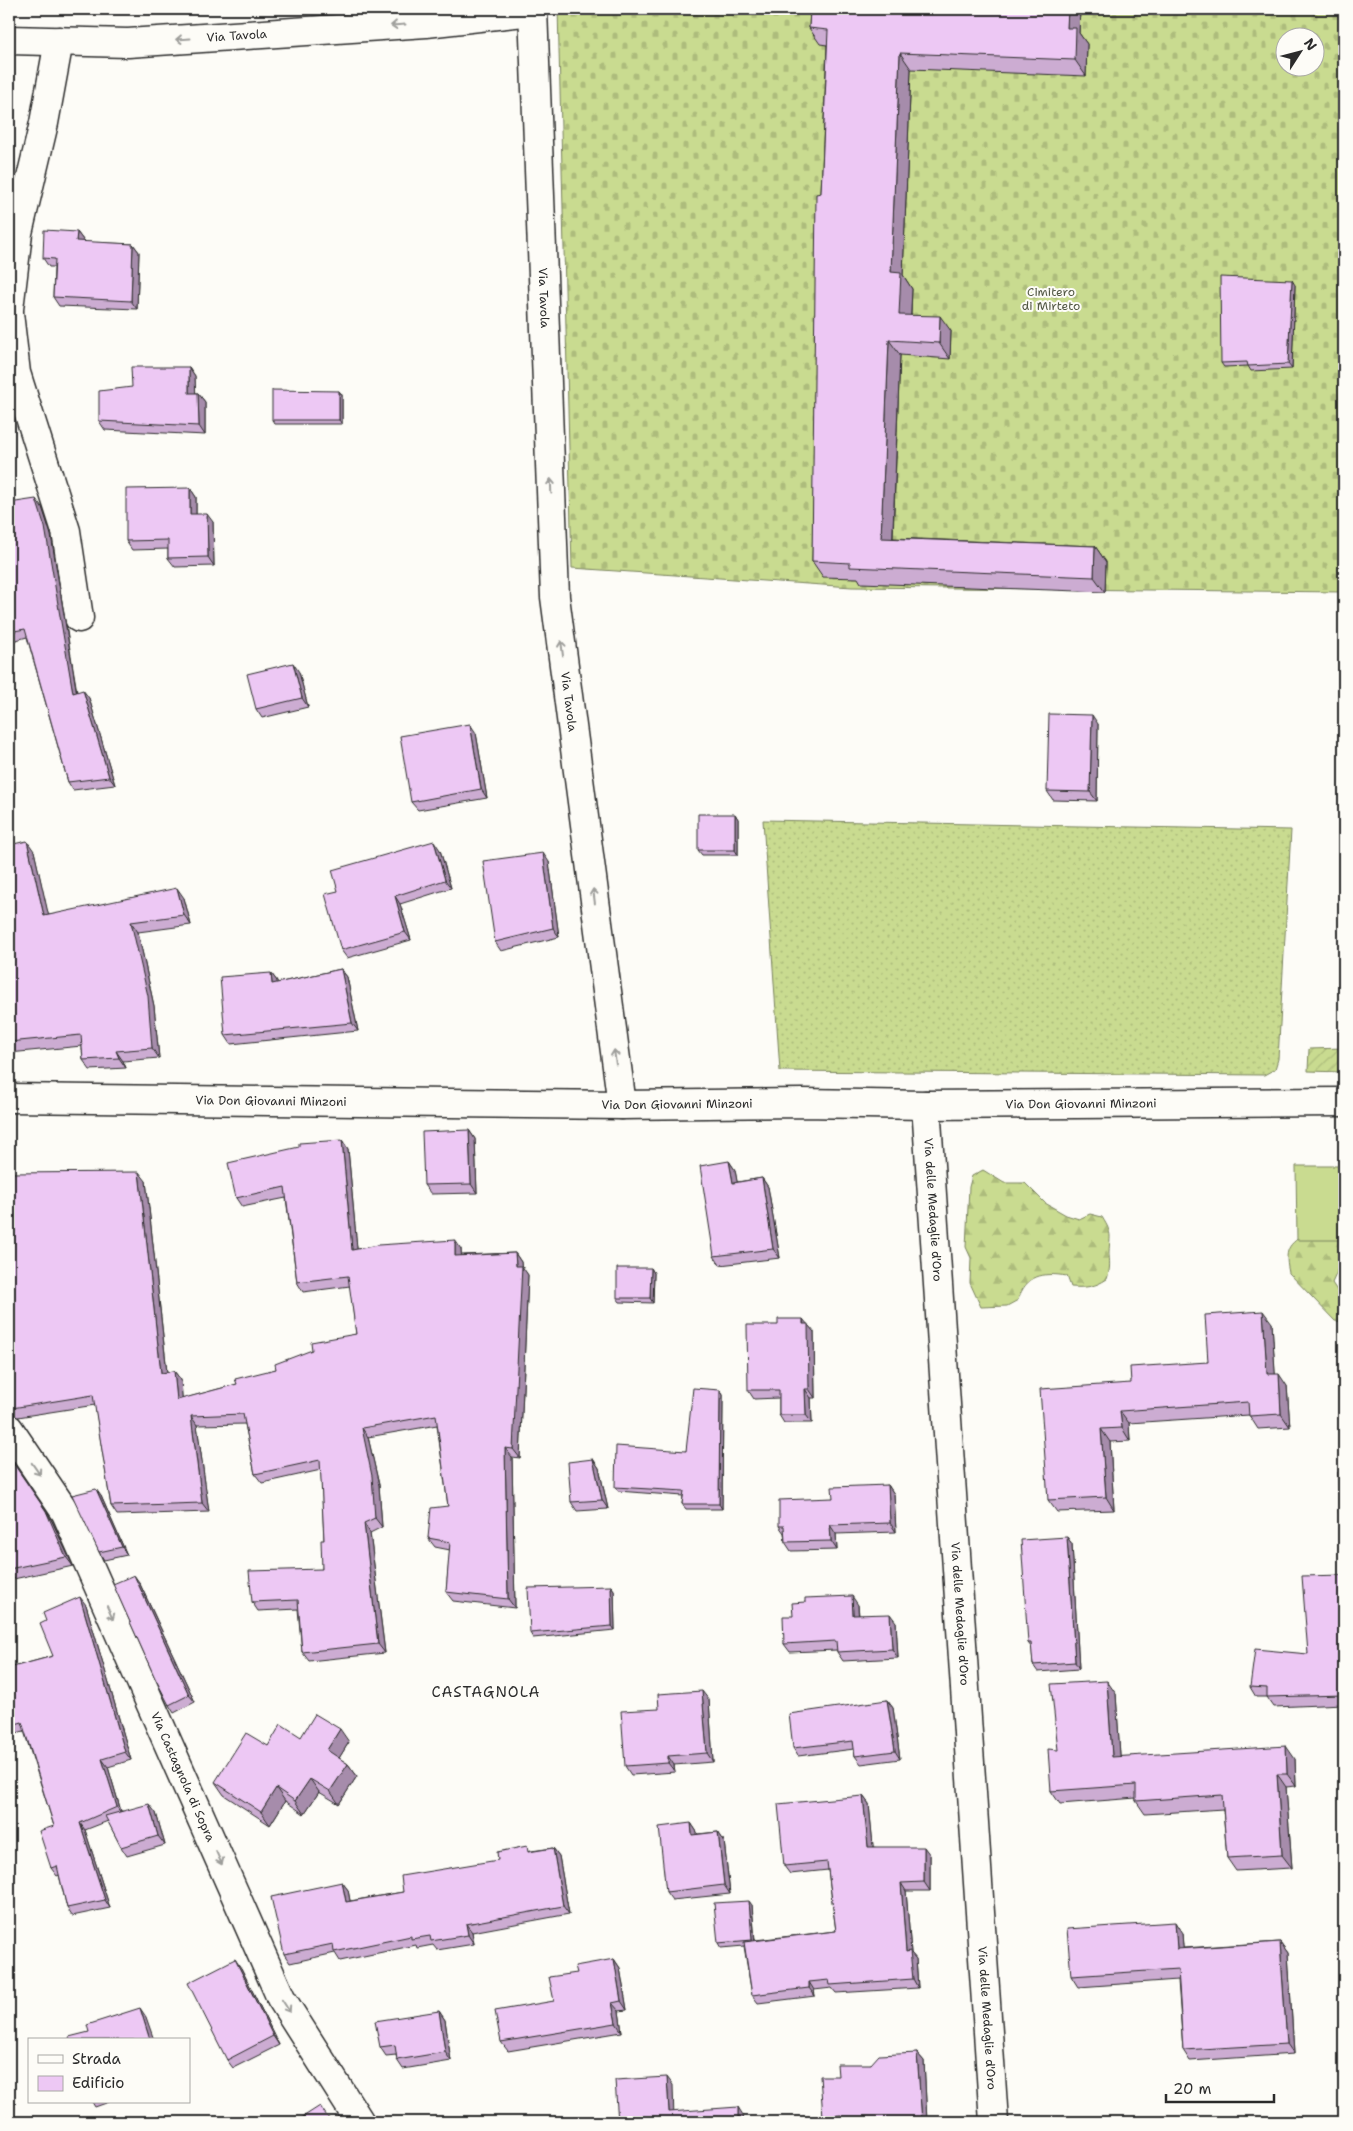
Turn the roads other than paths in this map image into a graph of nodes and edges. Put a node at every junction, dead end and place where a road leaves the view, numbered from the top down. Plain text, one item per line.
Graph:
1 (533, 10) edge
2 (9, 40) edge
3 (59, 42) junction
4 (9, 309) edge
5 (9, 313) edge
6 (16, 398) edge
7 (78, 618) dead end
8 (9, 1098) edge
9 (1344, 1102) edge
10 (622, 1105) junction
11 (926, 1105) junction
12 (9, 1429) edge
13 (360, 2122) edge
14 (994, 2122) edge

1 -> 3 street, Via Tavola
10 -> 1 street, Via Tavola
2 - 3 street, Via Tavola
3 - 4 street
5 - 6 street
6 - 7 street
8 - 10 street, Via Don Giovanni Minzoni
9 - 11 street, Via Don Giovanni Minzoni
10 - 11 street, Via Don Giovanni Minzoni
11 - 14 street, Via delle Medaglie d'Oro
12 -> 13 street, Via Castagnola di Sopra

